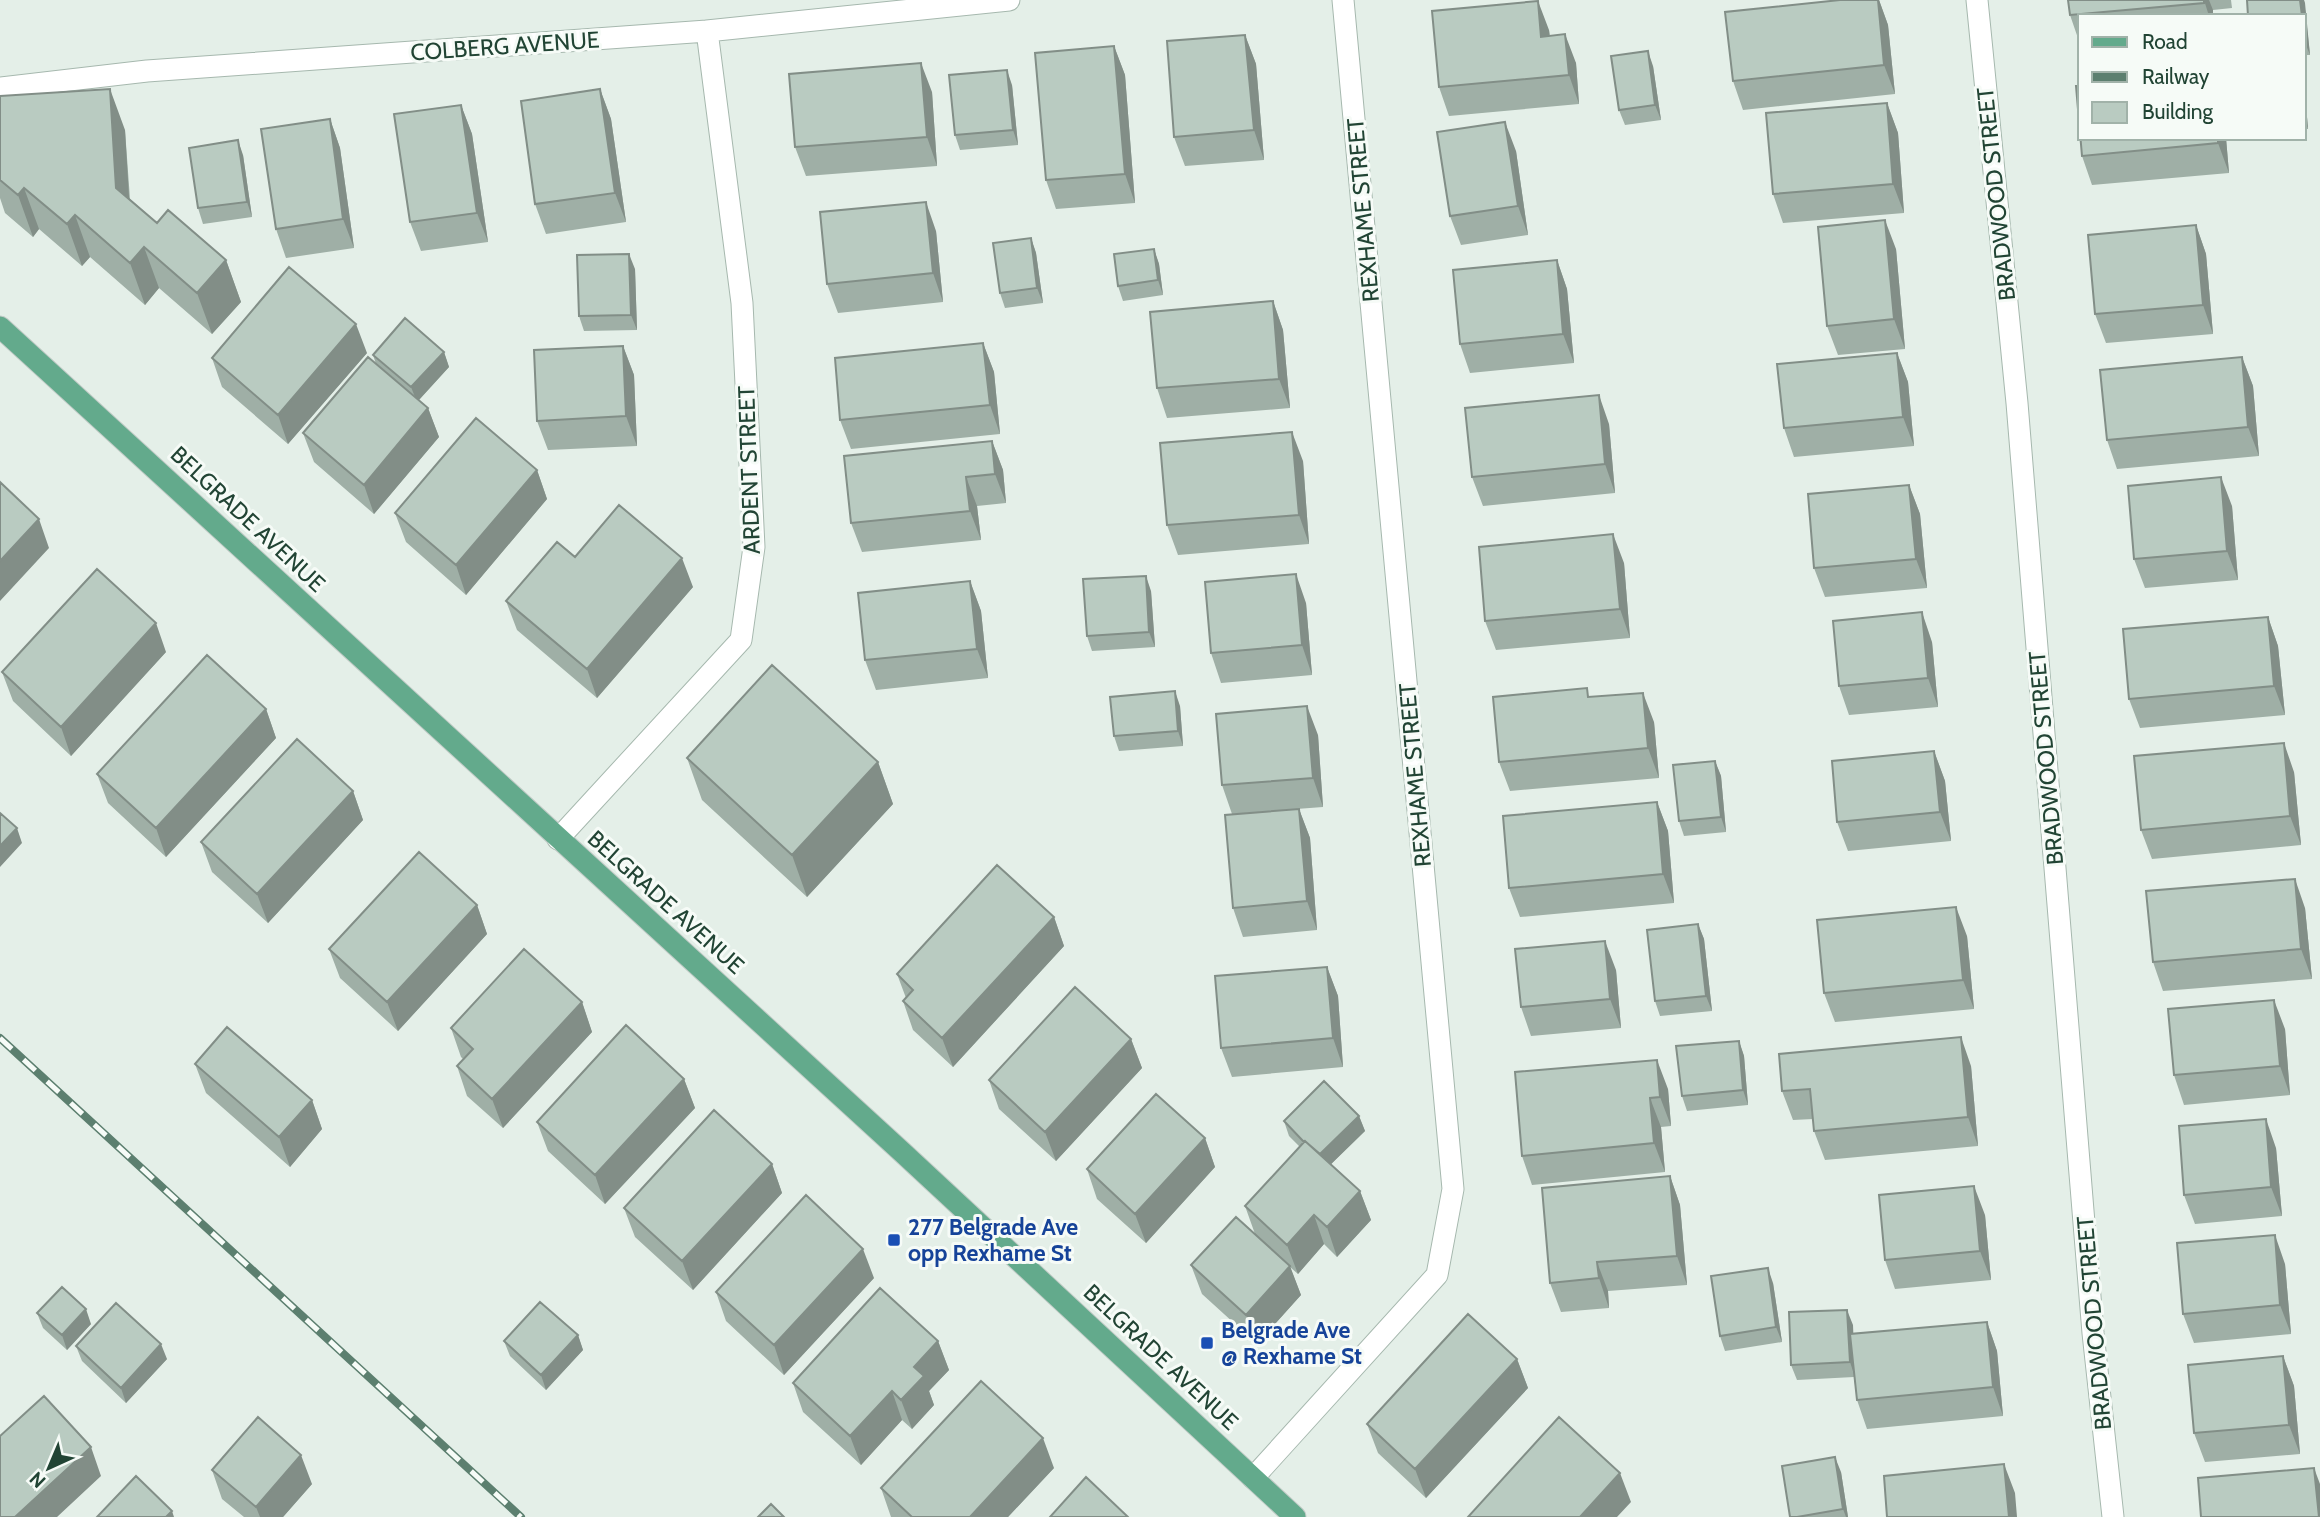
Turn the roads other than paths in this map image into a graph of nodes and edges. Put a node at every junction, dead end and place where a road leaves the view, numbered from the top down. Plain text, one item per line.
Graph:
1 (1009, 0) edge
2 (1343, 0) edge
3 (1977, 0) edge
4 (707, 31) junction
5 (0, 88) edge
6 (0, 327) edge
7 (558, 839) junction
8 (1253, 1478) junction
9 (1295, 1517) edge
10 (2113, 1517) edge

1 - 4 street, COLBERG AVENUE
2 - 8 street, REXHAME STREET
3 - 10 street, BRADWOOD STREET
4 - 5 street, COLBERG AVENUE
4 - 7 street, ARDENT STREET
6 - 7 main road, BELGRADE AVENUE
7 - 8 main road, BELGRADE AVENUE
8 - 9 main road, BELGRADE AVENUE

